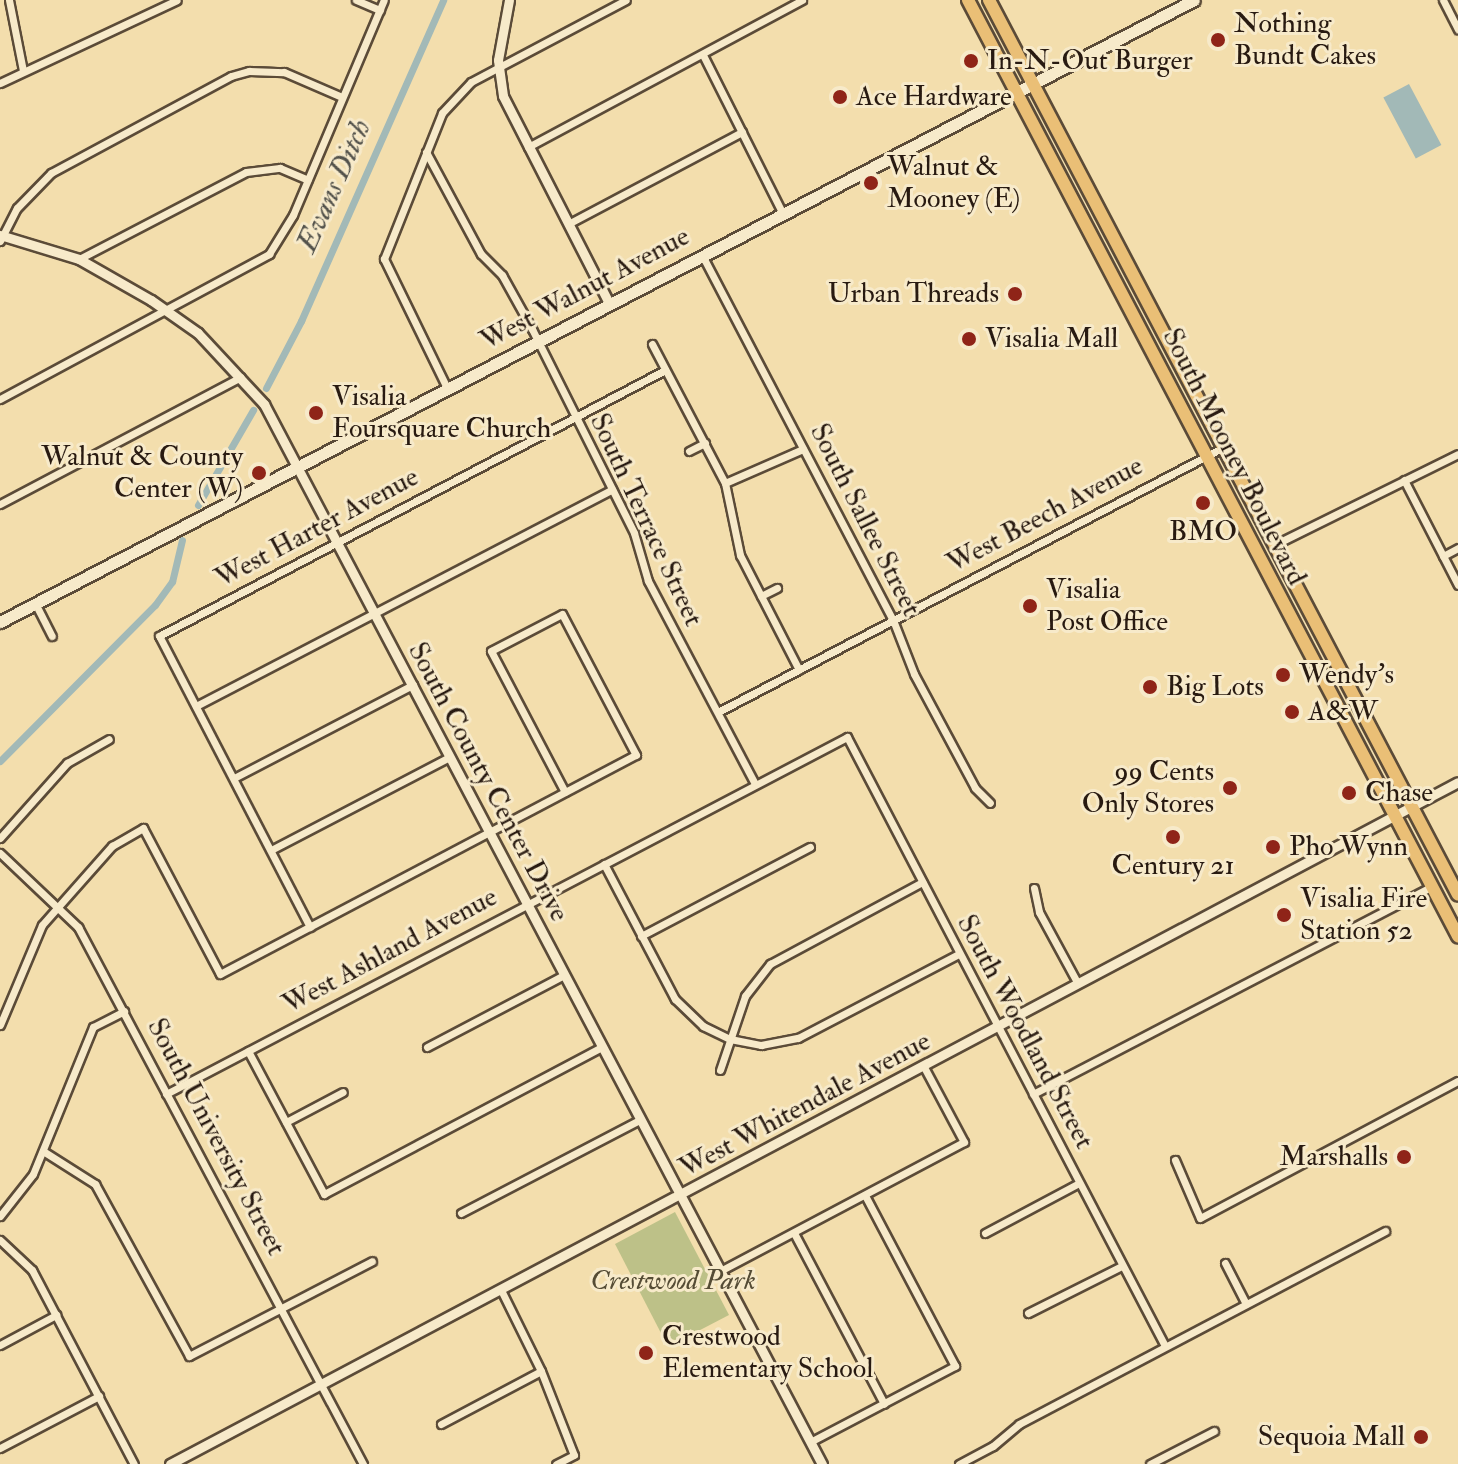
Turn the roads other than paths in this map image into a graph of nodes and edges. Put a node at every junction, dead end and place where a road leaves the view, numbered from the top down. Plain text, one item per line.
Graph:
1 (9, 0) edge
2 (177, 0) edge
3 (356, 0) edge
4 (384, 0) edge
5 (509, 0) edge
6 (626, 0) edge
7 (802, 0) edge
8 (968, 0) edge
9 (989, 0) edge
10 (1165, 0) edge
11 (1194, 0) edge
12 (1443, 0) edge
13 (380, 10) junction
14 (1171, 12) junction
15 (1458, 29) edge
16 (703, 55) junction
17 (498, 67) junction
18 (23, 71) junction
19 (1031, 82) junction
20 (0, 83) edge
21 (1014, 91) junction
22 (342, 97) junction
23 (742, 132) junction
24 (528, 147) junction
25 (426, 152) junction
26 (308, 180) junction
27 (782, 212) junction
28 (568, 224) junction
29 (1, 237) edge
30 (702, 255) junction
31 (79, 259) junction
32 (609, 303) junction
33 (168, 311) junction
34 (537, 341) junction
35 (652, 344) dead end
36 (665, 370) junction
37 (241, 377) junction
38 (447, 388) junction
39 (0, 399) edge
40 (574, 418) junction
41 (705, 443) junction
42 (1222, 448) junction
43 (803, 449) junction
44 (689, 451) dead end
45 (1458, 454) edge
46 (1206, 456) junction
47 (299, 465) junction
48 (1404, 480) junction
49 (725, 483) junction
50 (612, 489) junction
51 (0, 504) edge
52 (339, 542) junction
53 (1273, 545) junction
54 (1458, 548) edge
55 (1443, 556) junction
56 (1458, 585) edge
57 (777, 588) dead end
58 (761, 596) junction
59 (35, 603) junction
60 (376, 613) junction
61 (893, 620) junction
62 (0, 622) edge
63 (52, 636) dead end
64 (799, 670) junction
65 (413, 685) junction
66 (196, 706) junction
67 (718, 712) junction
68 (847, 737) joint
69 (109, 739) dead end
70 (450, 757) junction
71 (234, 778) junction
72 (1458, 782) edge
73 (755, 784) junction
74 (565, 792) junction
75 (990, 803) dead end
76 (1410, 805) junction
77 (1394, 814) junction
78 (490, 832) junction
79 (0, 838) edge
80 (810, 847) dead end
81 (271, 850) junction
82 (0, 853) edge
83 (604, 864) junction
84 (922, 882) junction
85 (1432, 886) junction
86 (1034, 888) dead end
87 (1458, 895) edge
88 (527, 903) junction
89 (58, 906) junction
90 (310, 927) junction
91 (641, 936) junction
92 (1458, 936) edge
93 (959, 954) junction
94 (564, 975) junction
95 (1077, 982) junction
96 (124, 1011) junction
97 (0, 1025) edge
98 (998, 1028) junction
99 (730, 1039) junction
100 (427, 1047) dead end
101 (602, 1047) junction
102 (248, 1051) junction
103 (924, 1067) junction
104 (720, 1070) dead end
105 (1458, 1081) edge
106 (343, 1092) dead end
107 (166, 1094) junction
108 (1033, 1094) junction
109 (640, 1120) junction
110 (286, 1122) junction
111 (43, 1151) junction
112 (1175, 1160) dead end
113 (1079, 1183) junction
114 (681, 1195) junction
115 (865, 1195) junction
116 (461, 1213) dead end
117 (0, 1216) edge
118 (1385, 1231) dead end
119 (794, 1233) junction
120 (985, 1233) dead end
121 (0, 1240) edge
122 (372, 1261) dead end
123 (1225, 1263) dead end
124 (1122, 1266) junction
125 (720, 1271) junction
126 (501, 1290) junction
127 (1246, 1304) junction
128 (282, 1308) junction
129 (1028, 1313) dead end
130 (56, 1315) junction
131 (0, 1345) edge
132 (1165, 1346) junction
133 (541, 1371) junction
134 (321, 1382) junction
135 (99, 1396) junction
136 (884, 1404) junction
137 (441, 1424) dead end
138 (1214, 1431) dead end
139 (810, 1442) junction
140 (0, 1448) edge
141 (134, 1464) edge
142 (170, 1464) edge
143 (363, 1464) edge
144 (556, 1464) edge
145 (822, 1464) edge
146 (959, 1464) edge
147 (1150, 1464) edge

1 - 18 street
2 - 18 street
3 - 13 street
4 - 13 street
5 - 17 street
6 - 17 street
7 - 16 street
8 - 21 main road, South Mooney Boulevard
9 - 19 main road, South Mooney Boulevard
10 - 14 street
11 - 14 main road, West Walnut Avenue
12 - 15 street
13 - 22 street
14 - 19 main road, West Walnut Avenue
16 - 23 street
16 - 24 street
17 - 24 street
17 - 25 street
18 - 20 street
19 - 21 main road, West Walnut Avenue
19 - 42 main road, South Mooney Boulevard
21 - 27 main road, West Walnut Avenue
21 - 46 main road, South Mooney Boulevard
22 - 26 street
22 - 29 street
23 - 27 street
23 - 28 street
24 - 28 street
25 - 34 street, South Terrace Street
25 - 38 street
26 - 31 street
26 - 33 street
27 - 30 main road, West Walnut Avenue
28 - 32 street
29 - 31 street, South County Center Drive
30 - 32 main road, West Walnut Avenue
30 - 43 street, South Sallee Street
31 - 33 street, South County Center Drive
32 - 34 main road, West Walnut Avenue
33 - 37 street, South County Center Drive
33 - 39 street
34 - 38 main road, West Walnut Avenue
34 - 40 street, South Terrace Street
35 - 36 street
36 - 40 street, West Harter Avenue
36 - 41 street
37 - 47 street, South County Center Drive
37 - 51 street
38 - 47 main road, West Walnut Avenue
40 - 50 street, South Terrace Street
40 - 52 street, West Harter Avenue
41 - 44 street
41 - 49 street
42 - 46 street, West Beech Avenue
42 - 53 main road, South Mooney Boulevard
43 - 49 street
43 - 61 street, South Sallee Street
45 - 48 street
46 - 61 street, West Beech Avenue
46 - 77 main road, South Mooney Boulevard
47 - 52 street, South County Center Drive
47 - 59 main road, West Walnut Avenue
48 - 53 street
48 - 55 street
49 - 58 street
50 - 60 street
50 - 67 street, South Terrace Street
52 - 60 street, South County Center Drive
52 - 66 street, West Harter Avenue
53 - 76 main road, South Mooney Boulevard
54 - 55 street
55 - 56 street
57 - 58 street
58 - 64 street
59 - 62 main road, West Walnut Avenue
59 - 63 street
60 - 65 street, South County Center Drive
60 - 66 street
61 - 64 street, West Beech Avenue
61 - 75 street, South Sallee Street
64 - 67 street, West Beech Avenue
65 - 70 street, South County Center Drive
65 - 71 street
66 - 71 street
67 - 73 street, South Terrace Street
68 - 73 street, West Ashland Avenue
68 - 84 street, South Woodland Street
69 - 79 street
70 - 78 street, South County Center Drive
70 - 81 street
71 - 81 street
72 - 76 street, West Whitendale Avenue
73 - 83 street, West Ashland Avenue
74 - 74 street
74 - 78 street
76 - 77 street, West Whitendale Avenue
76 - 87 main road, South Mooney Boulevard
77 - 85 main road, South Mooney Boulevard
77 - 95 street, West Whitendale Avenue
78 - 88 street, South County Center Drive
78 - 90 street
80 - 91 street
81 - 90 street
82 - 89 street, South University Street
83 - 88 street, West Ashland Avenue
83 - 91 street
84 - 93 street, South Woodland Street
84 - 99 street
85 - 92 main road, South Mooney Boulevard
85 - 108 street
86 - 95 street
88 - 94 street, South County Center Drive
88 - 102 street, West Ashland Avenue
89 - 90 street
89 - 96 street, South University Street
89 - 97 street
91 - 99 street
93 - 98 street, South Woodland Street
93 - 99 street
94 - 100 street
94 - 101 street, South County Center Drive
95 - 98 street, West Whitendale Avenue
96 - 107 street, South University Street
96 - 111 street
98 - 103 street, West Whitendale Avenue
98 - 108 street, South Woodland Street
99 - 104 street
101 - 109 street, South County Center Drive
101 - 110 street
102 - 107 street, West Ashland Avenue
102 - 110 street
103 - 114 street, West Whitendale Avenue
103 - 115 street
105 - 112 street
106 - 110 street
107 - 128 street, South University Street
108 - 113 street, South Woodland Street
109 - 114 street, South County Center Drive
109 - 116 street
111 - 117 street
111 - 128 street
113 - 120 street
113 - 124 street, South Woodland Street
114 - 125 street, South County Center Drive
114 - 126 street, West Whitendale Avenue
115 - 119 street
115 - 136 street
118 - 127 street
119 - 125 street
119 - 136 street
121 - 130 street
122 - 128 street
123 - 127 street
124 - 129 street
124 - 132 street, South Woodland Street
125 - 139 street, South County Center Drive
126 - 133 street
126 - 134 street, West Whitendale Avenue
127 - 132 street
128 - 134 street, South University Street
130 - 131 street
130 - 135 street
132 - 146 street
133 - 137 street
133 - 144 street
134 - 142 street, West Whitendale Avenue
134 - 143 street, South University Street
135 - 140 street
135 - 141 street
136 - 139 street
138 - 147 street
139 - 145 street, South County Center Drive

